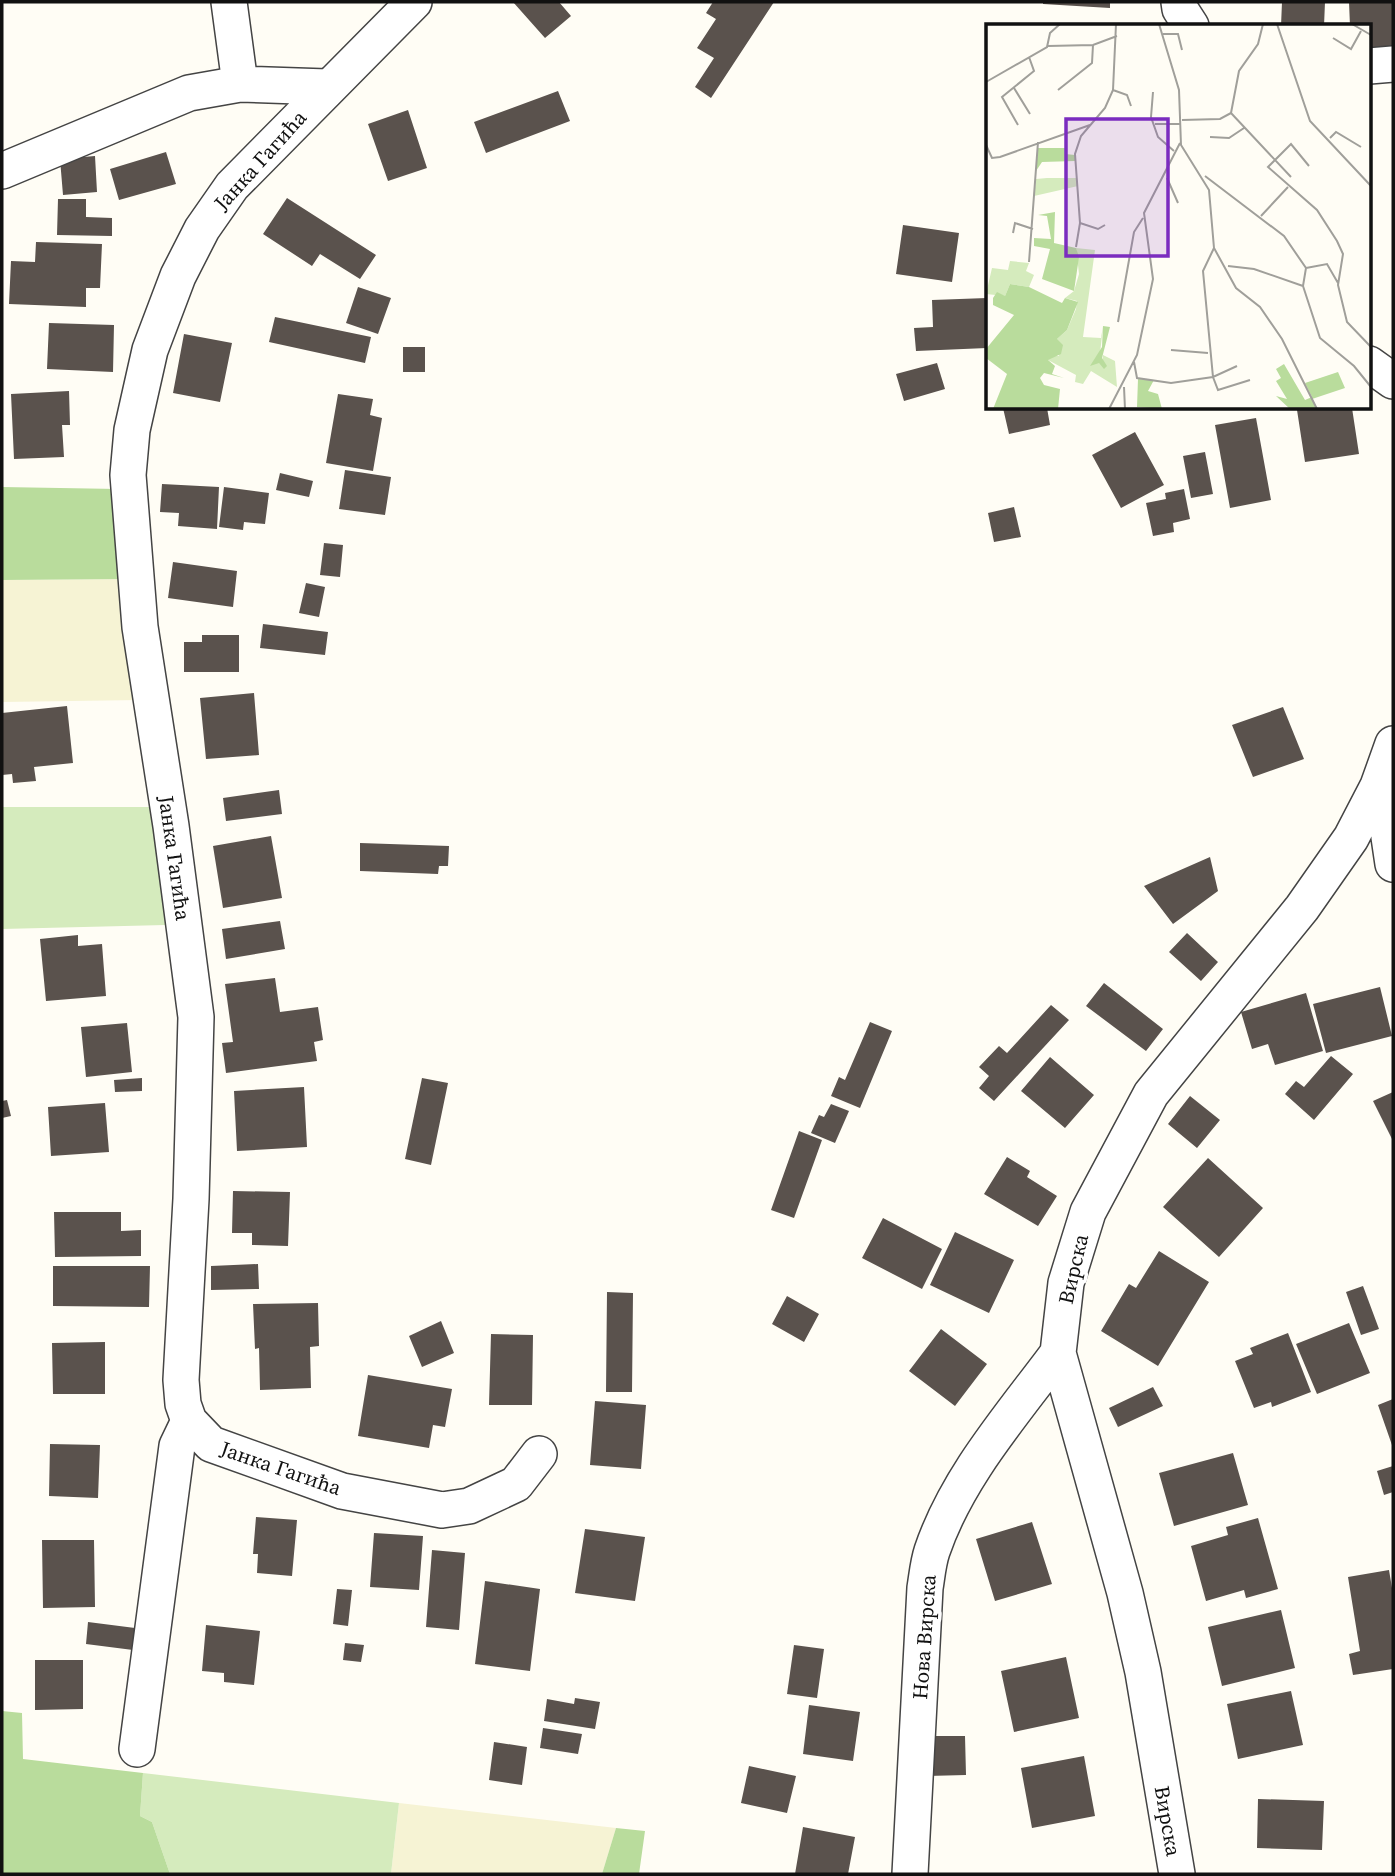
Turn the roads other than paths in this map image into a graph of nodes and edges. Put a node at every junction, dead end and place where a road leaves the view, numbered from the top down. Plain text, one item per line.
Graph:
1 (229, 2) edge
2 (414, 2) edge
3 (1179, 2) edge
4 (1190, 24) edge
5 (1393, 64) edge
6 (1370, 66) edge
7 (240, 84) junction
8 (327, 87) junction
9 (2, 170) edge
10 (1370, 365) edge
11 (1393, 381) edge
12 (1393, 744) edge
13 (1393, 801) edge
14 (1393, 864) edge
15 (1058, 1353) junction
16 (189, 1421) junction
17 (539, 1454) dead end
18 (137, 1749) dead end
19 (910, 1874) edge
20 (1177, 1874) edge

1 - 7 street
2 - 8 street, Јанка Гагића
3 - 4 street
5 - 6 street
7 - 8 street
7 - 9 street
8 - 16 street, Јанка Гагића
10 - 11 street
12 - 15 street, Вирска
13 - 14 street
15 - 19 street, Нова Вирска
15 - 20 street, Вирска
16 - 17 street, Јанка Гагића
16 - 18 street

